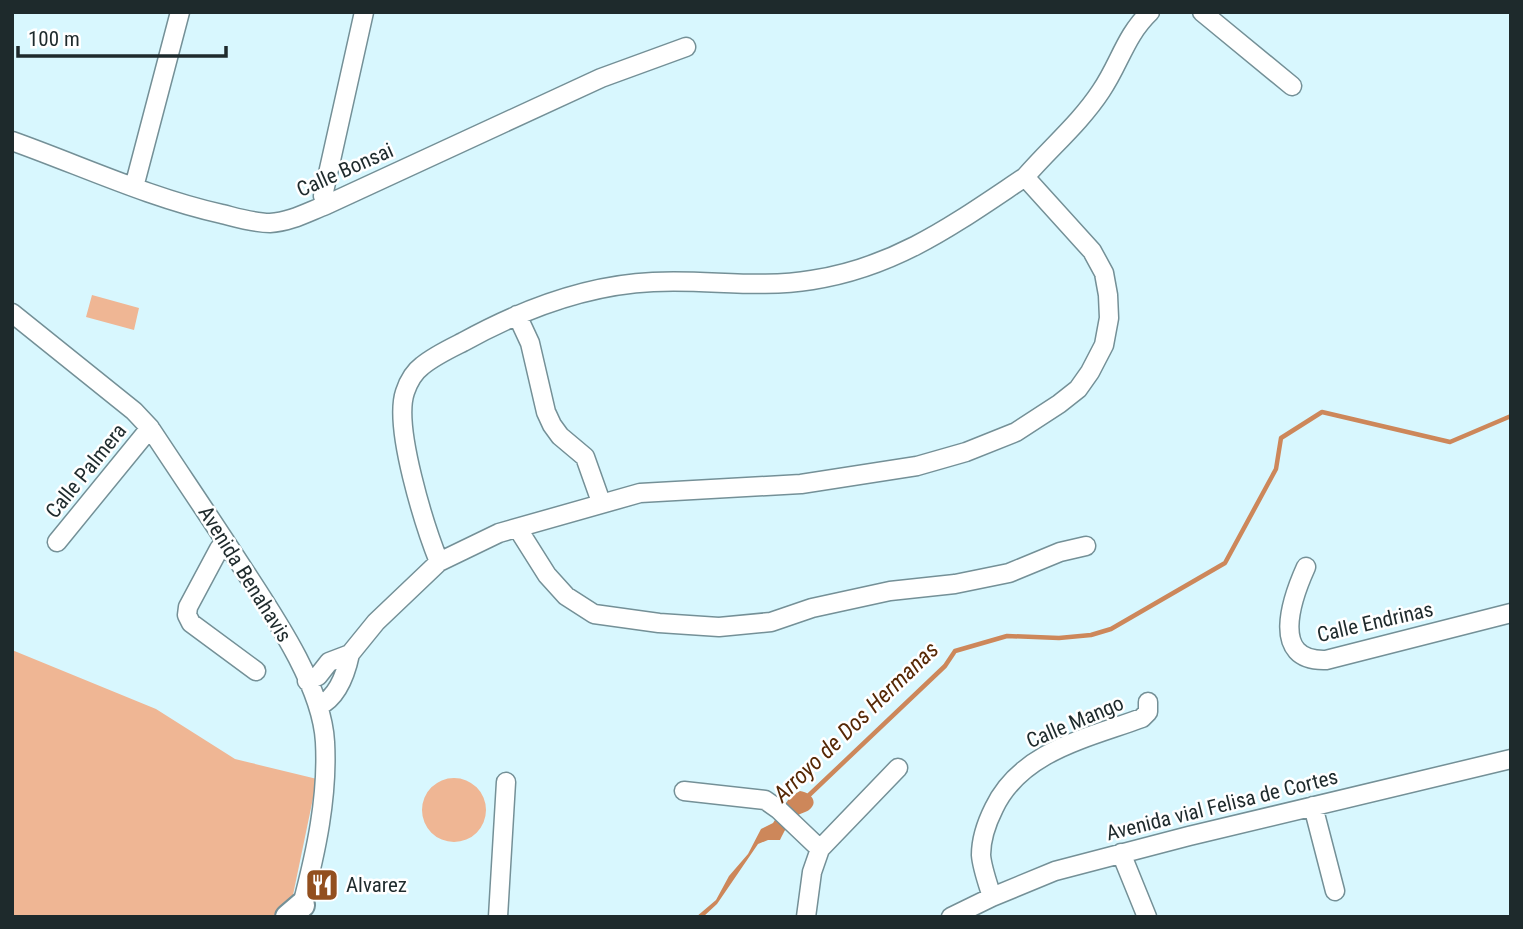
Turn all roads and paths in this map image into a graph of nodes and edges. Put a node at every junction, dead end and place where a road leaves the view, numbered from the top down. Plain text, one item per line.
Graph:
1 (180, 12) edge
2 (364, 12) edge
3 (1150, 12) edge
4 (1202, 12) edge
5 (686, 47) dead end
6 (1292, 86) dead end
7 (12, 141) edge
8 (1025, 177) junction
9 (134, 187) junction
10 (326, 205) junction
11 (12, 313) edge
12 (517, 315) junction
13 (150, 428) junction
14 (601, 502) junction
15 (518, 528) junction
16 (225, 541) junction
17 (57, 542) dead end
18 (1086, 546) dead end
19 (439, 562) junction
20 (1306, 567) dead end
21 (1511, 613) edge
22 (350, 653) junction
23 (256, 671) dead end
24 (307, 681) junction
25 (1148, 702) dead end
26 (318, 706) junction
27 (1511, 759) edge
28 (898, 768) dead end
29 (506, 782) dead end
30 (684, 791) dead end
31 (1313, 806) junction
32 (820, 849) junction
33 (1121, 853) junction
34 (1335, 891) dead end
35 (992, 897) junction
36 (297, 913) edge
37 (498, 917) edge
38 (806, 917) edge
39 (951, 917) edge
40 (1147, 917) edge

1 - 9 street
2 - 10 street
3 - 8 street
4 - 6 street
5 - 10 street, Calle Bonsai
7 - 9 street, Calle Bonsai
8 - 12 street
8 - 14 street
9 - 10 street, Calle Bonsai
11 - 13 street, Avenida Benahavis
12 - 14 street
12 - 19 street
13 - 16 street, Avenida Benahavis
13 - 17 street, Calle Palmera
14 - 15 street
15 - 18 street
15 - 19 street
16 - 23 street
16 - 24 street, Avenida Benahavis
19 - 22 street
20 - 21 street, Calle Endrinas
22 - 24 street
22 - 26 street
24 - 26 street, Avenida Benahavis
25 - 35 street, Calle Mango
26 - 36 street, Avenida Benahavis
27 - 31 street, Avenida vial Felisa de Cortes
28 - 32 street
29 - 37 street
30 - 32 street
31 - 33 street, Avenida vial Felisa de Cortes
31 - 34 street
32 - 38 street
33 - 35 street, Avenida vial Felisa de Cortes
33 - 40 street
35 - 39 street, Avenida vial Felisa de Cortes

